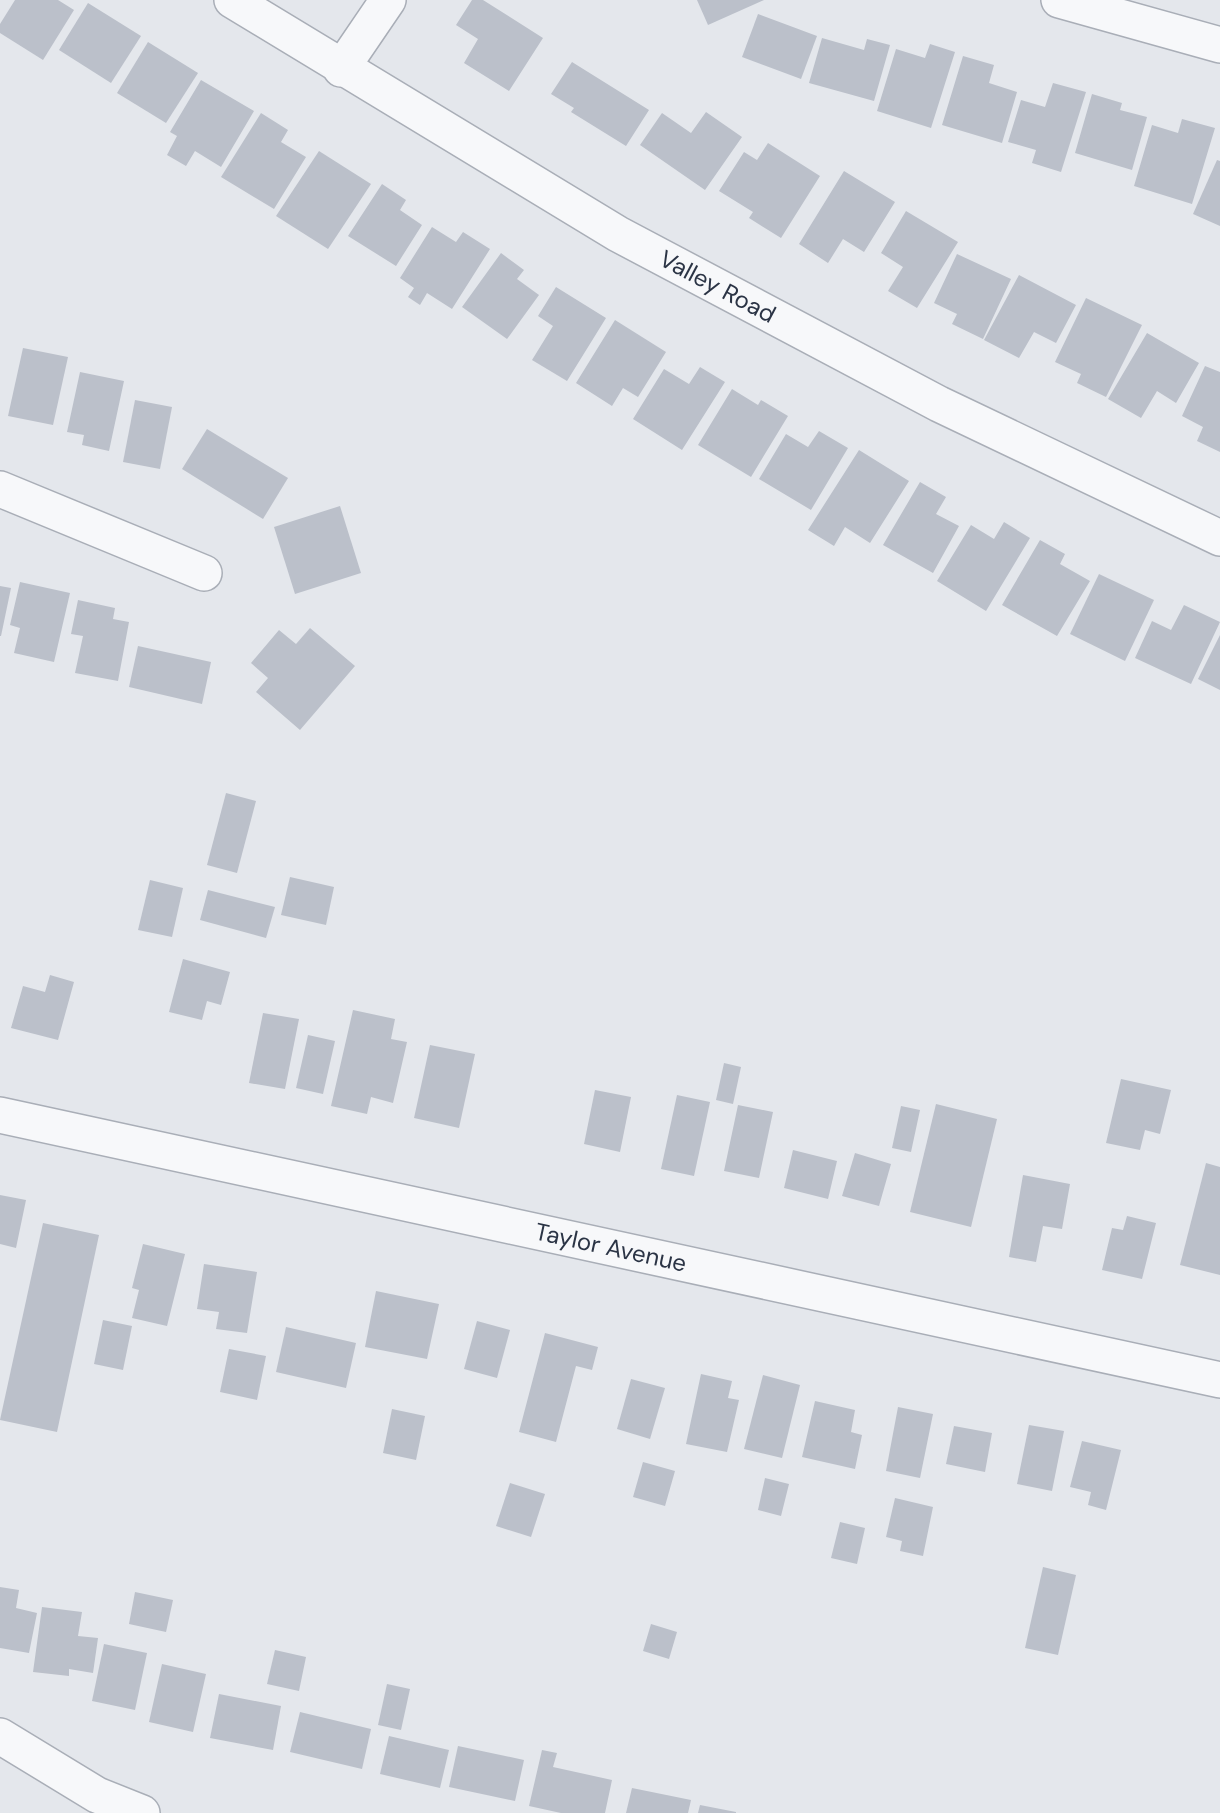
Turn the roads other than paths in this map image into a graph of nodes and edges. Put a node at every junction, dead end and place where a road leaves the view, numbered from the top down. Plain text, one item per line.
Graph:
1 (232, 0) edge
2 (388, 0) edge
3 (1059, 0) edge
4 (1220, 45) edge
5 (341, 69) junction
6 (0, 489) edge
7 (1220, 538) edge
8 (204, 573) dead end
9 (0, 1115) edge
10 (1220, 1380) edge
11 (0, 1736) edge
12 (142, 1813) edge

1 - 5 street, Valley Road
2 - 5 street
3 - 4 street
5 - 7 street, Valley Road
6 - 8 street
9 - 10 street, Taylor Avenue
11 - 12 street

